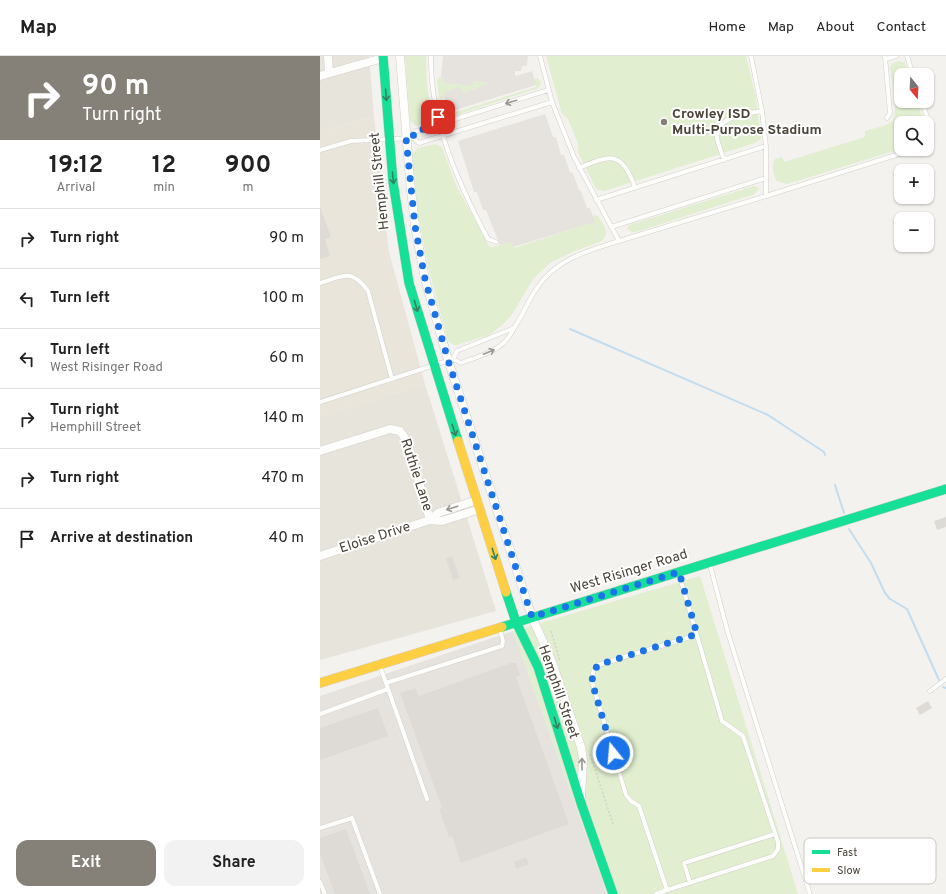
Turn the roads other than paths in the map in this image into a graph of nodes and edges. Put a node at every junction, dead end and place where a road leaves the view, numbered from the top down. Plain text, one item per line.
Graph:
1 (328, 56) edge
2 (400, 56) edge
3 (431, 56) edge
4 (540, 56) edge
5 (751, 56) edge
6 (896, 56) edge
7 (907, 56) edge
8 (383, 57) edge
9 (885, 58) edge
10 (911, 68) edge
11 (329, 73) junction
12 (320, 76) edge
13 (548, 90) junction
14 (552, 102) junction
15 (762, 111) junction
16 (887, 118) dead end
17 (440, 124) junction
18 (444, 136) junction
19 (409, 138) junction
20 (389, 140) junction
21 (766, 146) junction
22 (320, 150) edge
23 (894, 156) edge
24 (724, 160) junction
25 (580, 168) junction
26 (766, 178) junction
27 (635, 187) junction
28 (766, 196) junction
29 (596, 200) junction
30 (611, 227) junction
31 (618, 241) junction
32 (496, 242) dead end
33 (320, 283) edge
34 (514, 328) junction
35 (450, 360) junction
36 (433, 365) junction
37 (392, 379) junction
38 (320, 402) edge
39 (320, 451) edge
40 (946, 489) edge
41 (476, 500) junction
42 (480, 509) junction
43 (430, 520) junction
44 (320, 556) edge
45 (709, 562) junction
46 (679, 572) junction
47 (532, 617) junction
48 (516, 622) junction
49 (499, 627) junction
50 (697, 634) junction
51 (380, 664) junction
52 (946, 679) edge
53 (320, 683) edge
54 (386, 683) junction
55 (388, 689) junction
56 (930, 691) dead end
57 (320, 714) edge
58 (427, 799) dead end
59 (581, 802) junction
60 (320, 828) edge
61 (775, 834) junction
62 (804, 875) edge
63 (320, 882) edge
64 (690, 883) junction
65 (807, 884) edge
66 (667, 890) junction
67 (325, 894) edge
68 (380, 894) edge
69 (613, 894) edge
70 (656, 894) edge
71 (810, 894) edge

1 - 11 street
2 - 19 street, Hemphill Street
3 - 17 lane
4 - 13 lane
5 - 15 lane
6 - 9 lane
7 - 10 lane
8 - 11 street
8 -> 20 street, Hemphill Street
9 - 16 lane
11 - 12 street
13 - 14 lane
13 -> 17 lane
14 - 18 lane
14 - 25 lane
15 - 21 lane
15 - 24 lane
17 - 18 lane
17 - 19 lane
18 - 19 lane
18 - 32 lane
19 - 20 lane
19 - 35 street, Hemphill Street
20 - 22 lane
20 -> 36 street, Hemphill Street
21 - 24 lane
21 - 26 lane
23 - 28 lane
24 - 27 lane
25 - 27 lane
25 - 29 lane
26 - 28 lane
26 - 30 lane
27 - 29 lane
28 - 31 lane
29 - 30 lane
30 - 31 lane
31 - 34 lane
33 - 37 lane
34 - 35 lane
35 -> 34 lane
35 - 36 lane
35 - 47 street, Hemphill Street
36 - 37 lane
36 -> 41 street, Hemphill Street
37 - 38 lane
39 - 43 street, Ruthie Lane
40 - 45 street, West Risinger Road
41 - 42 street, Hemphill Street
41 -> 43 street, Eloise Drive
42 - 43 street, Eloise Drive
42 -> 48 street, Hemphill Street
43 - 44 street, Eloise Drive
45 - 46 street, West Risinger Road
45 - 62 lane
46 - 47 street, West Risinger Road
46 - 50 lane
47 - 48 street, West Risinger Road
59 -> 47 street, Hemphill Street
48 - 49 street, West Risinger Road
48 -> 59 street, Hemphill Street
49 - 51 street, West Risinger Road
49 - 54 lane
50 - 61 lane
50 - 66 lane
51 - 53 street, West Risinger Road
51 - 54 lane
52 - 56 lane
54 - 55 lane
55 - 57 lane
55 - 58 lane
59 - 69 street, Hemphill Street
60 - 68 lane
61 - 64 lane
61 - 64 lane
63 - 67 lane
64 - 66 lane
65 - 71 lane
66 - 70 lane

